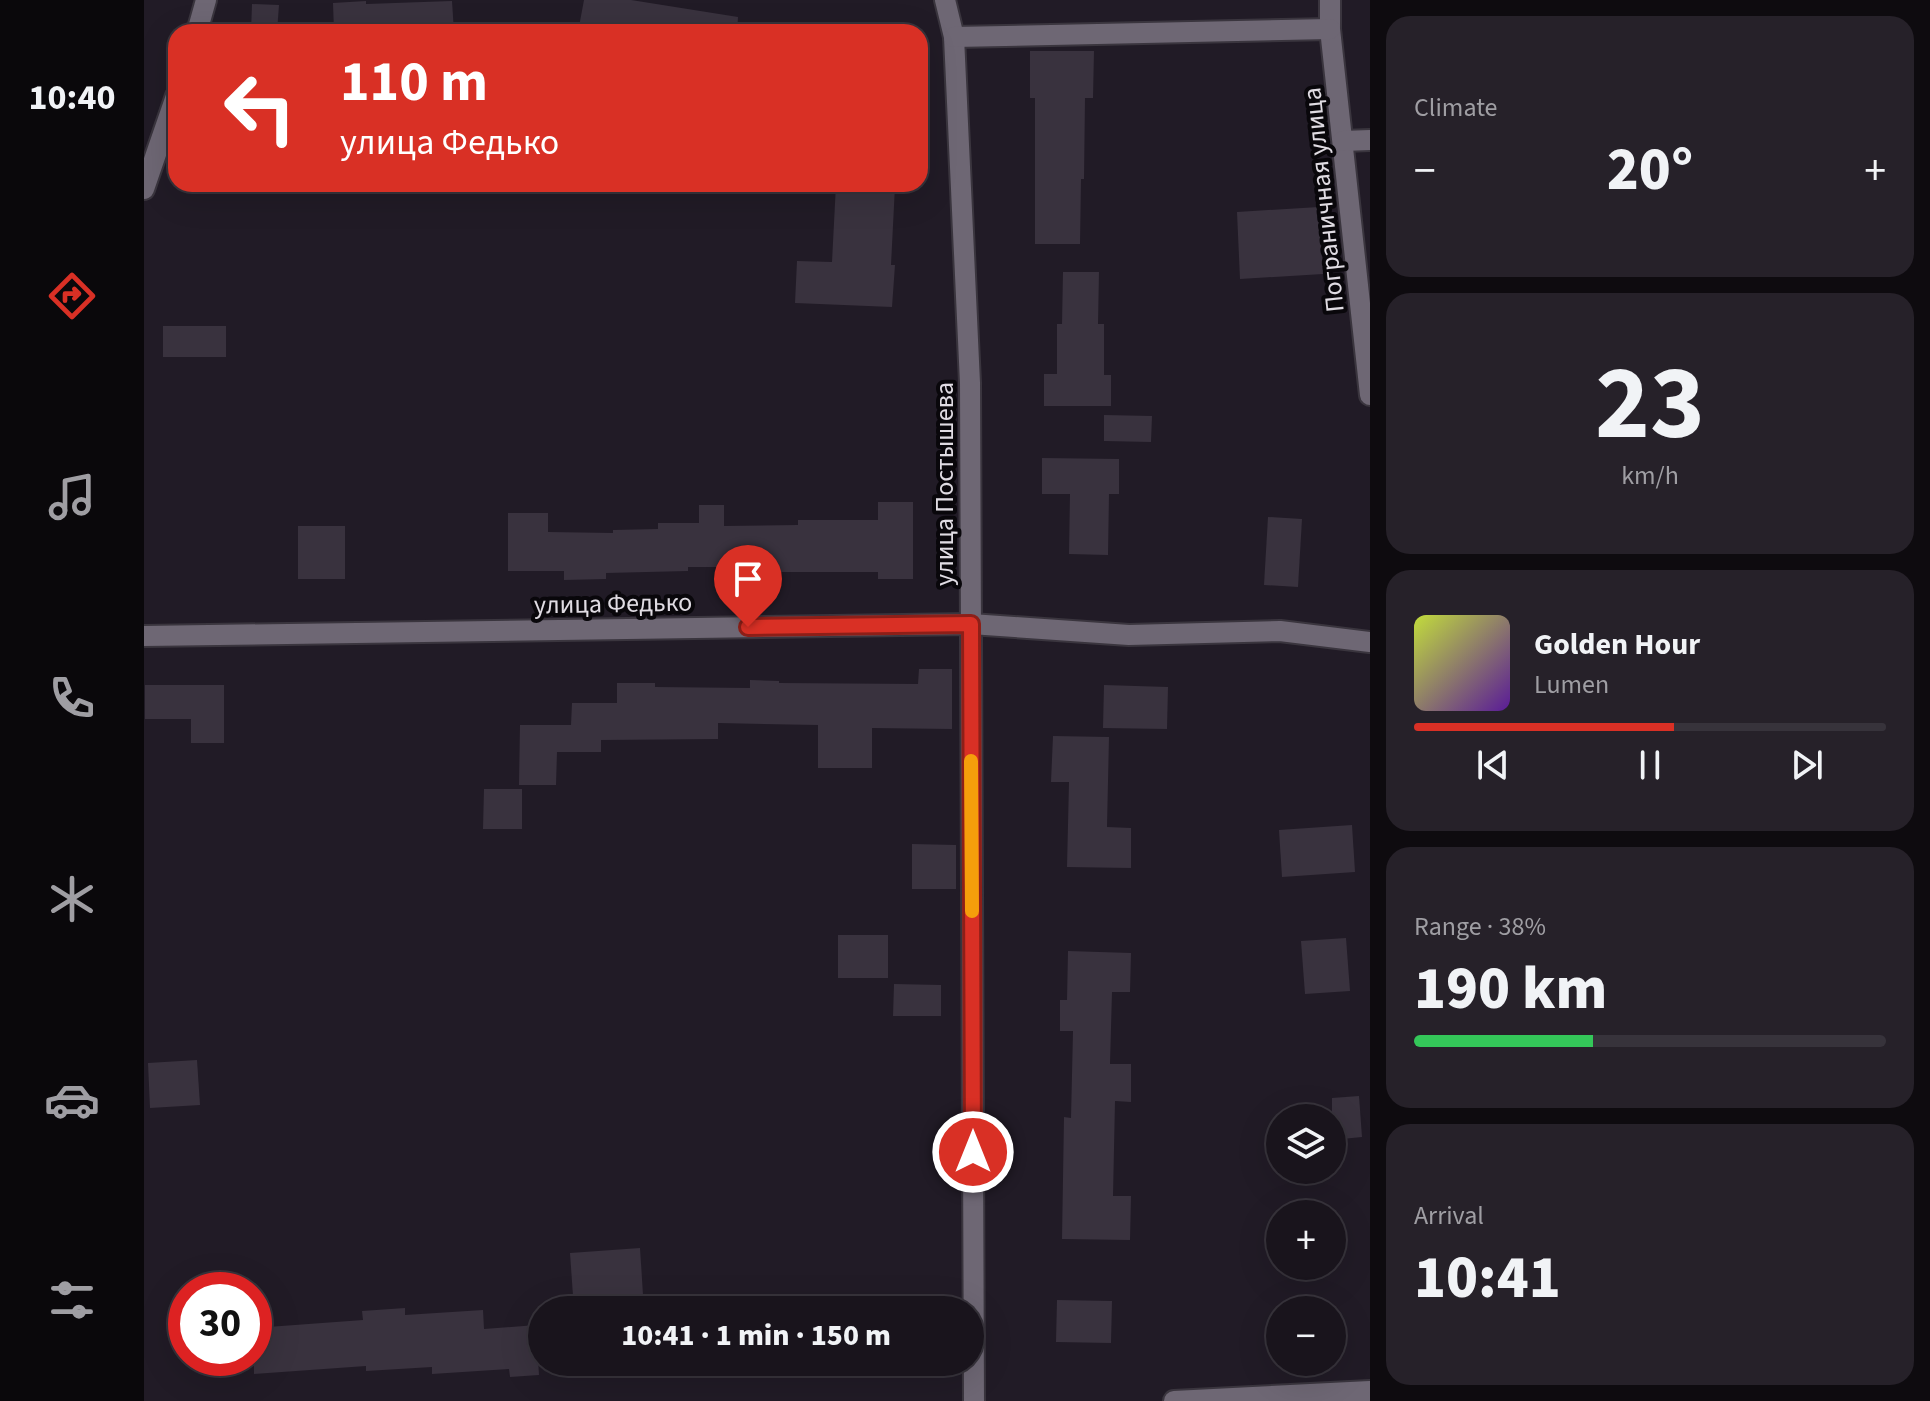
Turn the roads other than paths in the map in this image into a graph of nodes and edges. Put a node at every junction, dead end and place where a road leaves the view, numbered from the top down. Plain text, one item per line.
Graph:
1 (206, 0) edge
2 (945, 0) edge
3 (1330, 0) edge
4 (199, 24) edge
5 (1330, 29) junction
6 (954, 37) junction
7 (168, 119) edge
8 (1370, 140) edge
9 (1343, 141) junction
10 (144, 189) edge
11 (1370, 395) edge
12 (971, 624) junction
13 (144, 636) edge
14 (1370, 642) edge
15 (1370, 1391) edge
16 (974, 1401) edge
17 (1174, 1401) edge

1 - 4 street
2 - 6 street, улица Постышева
3 - 5 street, Пограничная улица
5 - 6 street
5 - 9 street, Пограничная улица
6 - 12 street, улица Постышева
7 - 10 street
8 - 9 street
9 - 11 street, Пограничная улица
12 - 13 street, улица Федько
12 - 14 street, улица Федько
12 - 16 street, улица Постышева
15 - 17 street

